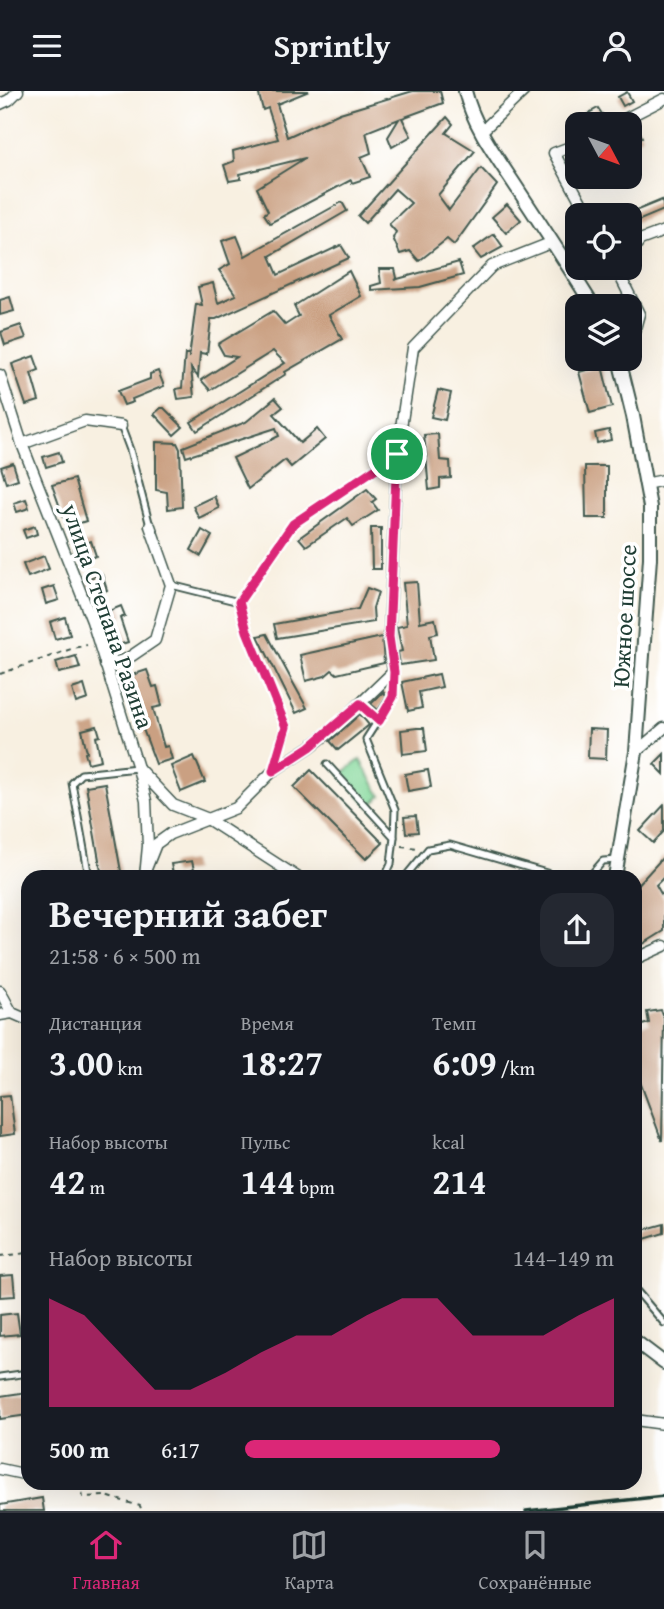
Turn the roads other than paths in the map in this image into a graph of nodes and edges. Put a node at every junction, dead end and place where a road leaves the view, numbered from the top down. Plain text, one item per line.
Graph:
1 (18, 91) edge
2 (465, 91) edge
3 (524, 91) edge
4 (664, 99) edge
5 (0, 104) edge
6 (639, 112) edge
7 (482, 131) junction
8 (565, 149) edge
9 (565, 173) edge
10 (664, 231) edge
11 (642, 239) edge
12 (553, 242) junction
13 (586, 294) edge
14 (622, 371) edge
15 (0, 375) edge
16 (121, 426) joint
17 (22, 444) junction
18 (397, 454) junction
19 (664, 480) edge
20 (645, 484) junction
21 (150, 526) joint
22 (171, 585) junction
23 (239, 602) junction
24 (105, 665) junction
25 (394, 672) junction
26 (360, 704) junction
27 (379, 721) junction
28 (664, 728) edge
29 (636, 752) junction
30 (327, 764) dead end
31 (138, 768) junction
32 (273, 771) junction
33 (206, 818) junction
34 (394, 837) junction
35 (618, 860) junction
36 (88, 870) edge
37 (146, 870) edge
38 (147, 870) edge
39 (286, 870) edge
40 (388, 870) edge
41 (411, 870) edge
42 (536, 870) edge
43 (595, 870) edge
44 (616, 870) edge
45 (664, 946) edge
46 (642, 956) edge
47 (0, 991) edge
48 (12, 1013) junction
49 (0, 1015) edge
50 (21, 1017) edge
51 (642, 1297) edge
52 (664, 1323) edge
53 (642, 1346) edge
54 (664, 1363) edge
55 (21, 1374) edge
56 (0, 1377) edge
57 (642, 1421) edge
58 (664, 1424) edge
59 (0, 1469) edge
60 (21, 1474) edge

1 - 5 street
2 - 7 street
3 - 7 street
4 - 6 street
7 - 12 street
8 - 9 street
10 - 11 street
12 - 13 street
12 - 18 street
14 - 20 street, Южное шоссе
15 - 17 street, улица Степана Разина
16 - 17 street
16 - 21 lane
17 - 24 street, улица Степана Разина
18 - 23 lane
18 - 25 street
19 - 20 street
20 - 29 street, Южное шоссе
21 - 22 street
22 - 23 lane
22 - 24 street
23 - 32 lane
24 - 31 street, улица Степана Разина
25 - 26 street
25 - 27 lane
26 - 27 lane
26 - 32 street
27 - 34 lane
28 - 29 street
29 - 35 street, Южное шоссе
30 - 34 lane
31 - 33 street
31 - 36 lane
31 - 37 street, улица Степана Разина
32 - 33 street
33 - 38 street
33 - 39 street
34 - 40 lane
35 - 43 lane
35 - 44 street, Южное шоссе
41 - 42 lane
45 - 46 street
47 - 48 street
48 - 49 street
48 - 50 street
51 - 52 lane
53 - 54 street
55 - 56 lane
57 - 58 street
59 - 60 street

